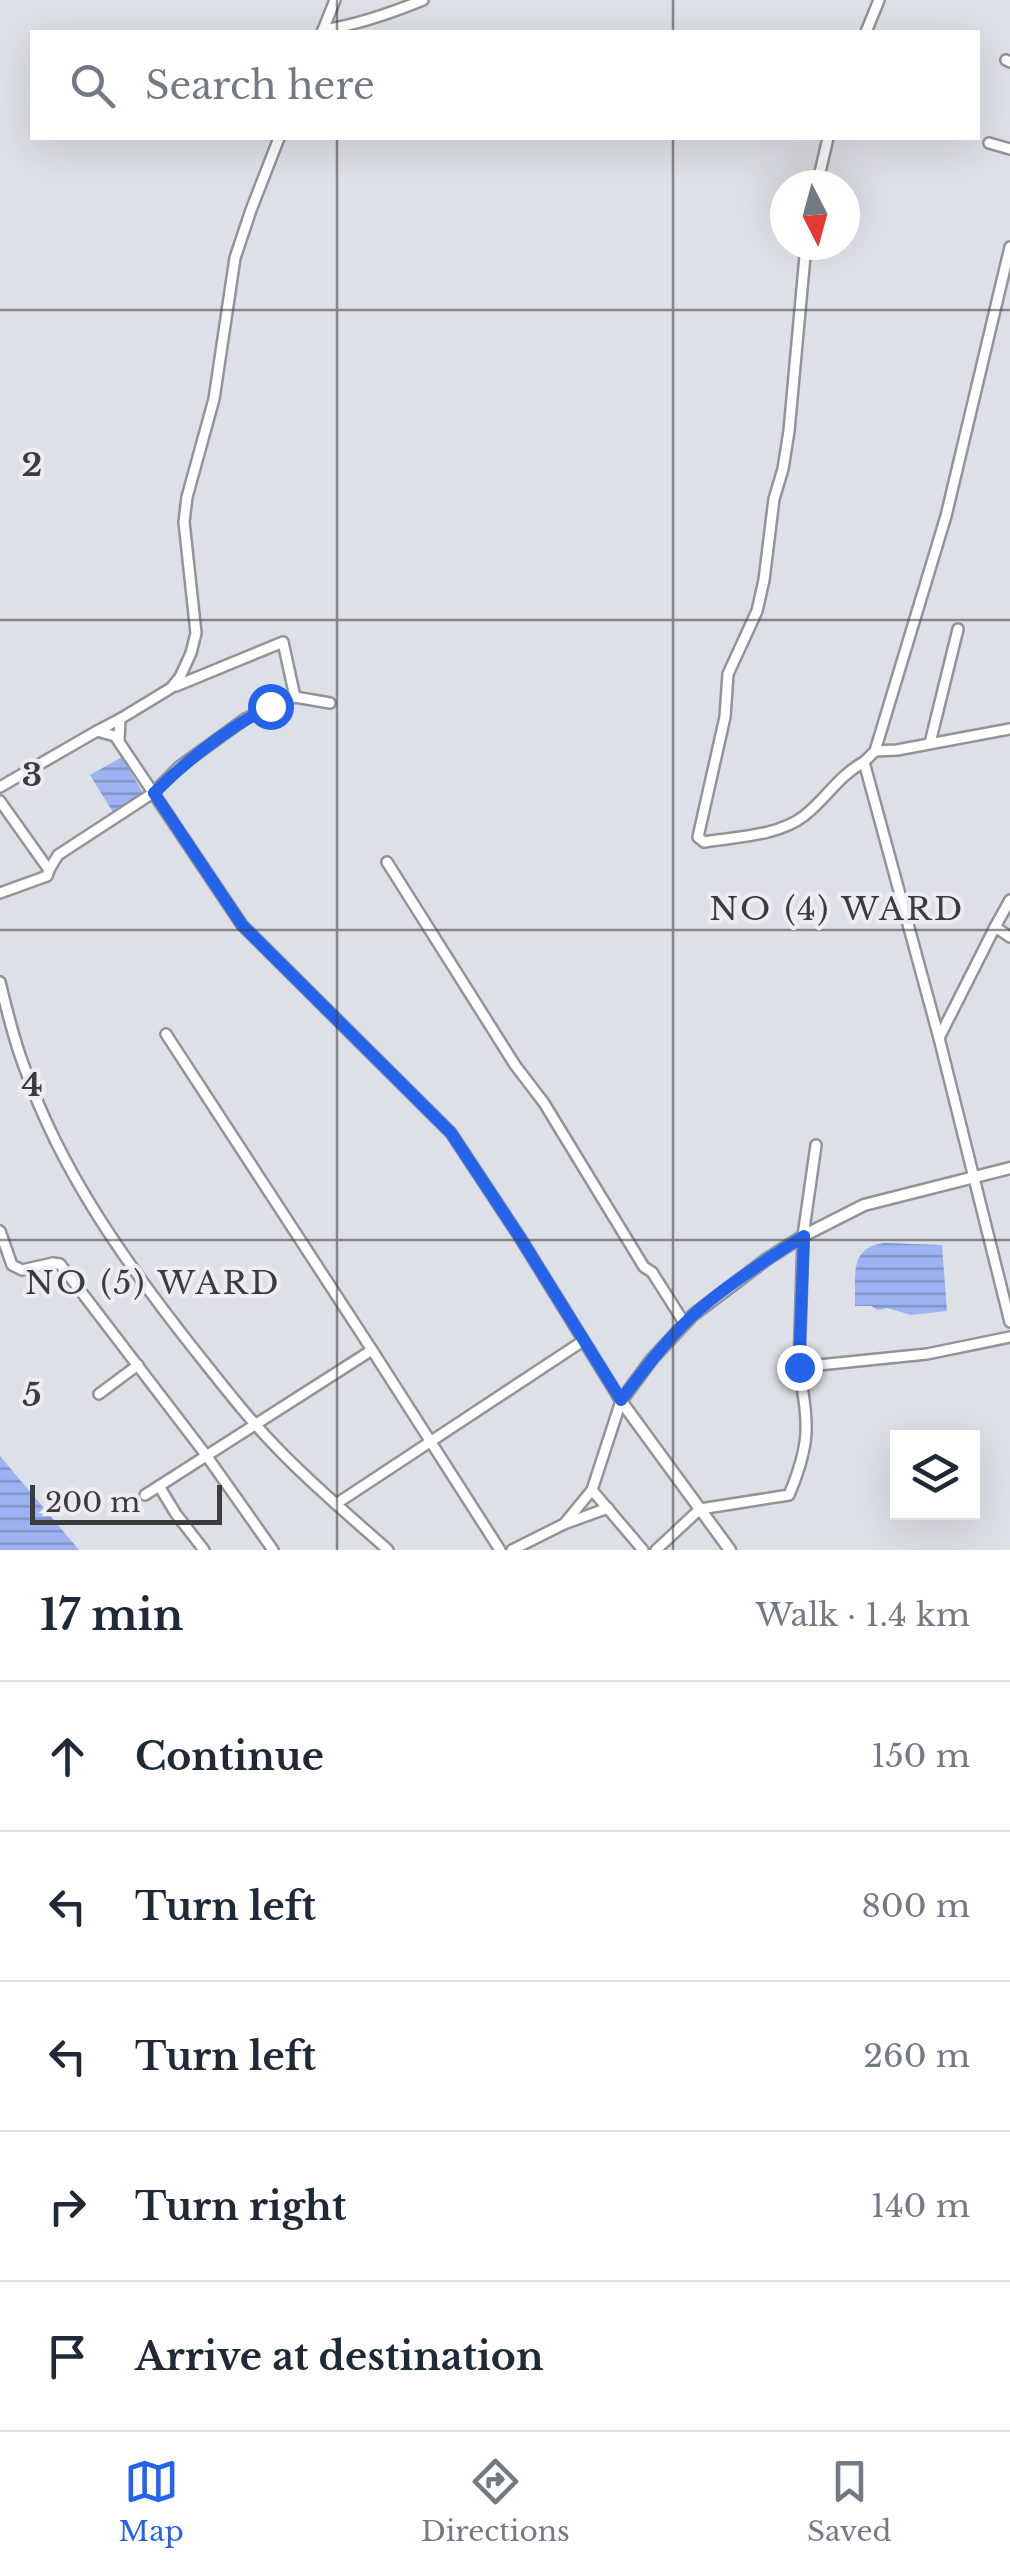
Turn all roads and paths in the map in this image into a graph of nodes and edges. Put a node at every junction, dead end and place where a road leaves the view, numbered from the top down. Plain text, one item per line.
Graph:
1 (335, 0) edge
2 (423, 0) edge
3 (879, 0) edge
4 (323, 30) edge
5 (327, 30) edge
6 (867, 30) edge
7 (278, 140) edge
8 (828, 140) edge
9 (989, 143) dead end
10 (1010, 149) edge
11 (821, 170) edge
12 (1010, 247) edge
13 (804, 260) edge
14 (958, 628) dead end
15 (295, 637) dead end
16 (283, 642) junction
17 (171, 688) junction
18 (295, 697) junction
19 (330, 703) dead end
20 (120, 719) junction
21 (97, 730) junction
22 (1010, 730) edge
23 (119, 740) junction
24 (930, 743) junction
25 (875, 751) junction
26 (864, 762) junction
27 (0, 787) edge
28 (154, 793) junction
29 (0, 801) edge
30 (388, 862) dead end
31 (49, 870) junction
32 (0, 893) edge
33 (1010, 900) edge
34 (994, 927) junction
35 (1010, 938) edge
36 (0, 982) edge
37 (166, 1034) dead end
38 (939, 1038) junction
39 (816, 1144) dead end
40 (1010, 1168) edge
41 (975, 1177) junction
42 (0, 1232) edge
43 (804, 1236) junction
44 (1010, 1322) edge
45 (684, 1324) junction
46 (1010, 1337) edge
47 (583, 1341) junction
48 (372, 1350) junction
49 (138, 1364) junction
50 (799, 1367) junction
51 (99, 1394) dead end
52 (621, 1400) junction
53 (256, 1424) junction
54 (430, 1442) junction
55 (206, 1456) junction
56 (159, 1486) junction
57 (592, 1490) junction
58 (145, 1495) dead end
59 (336, 1504) junction
60 (608, 1508) junction
61 (700, 1509) junction
62 (564, 1524) junction
63 (204, 1550) edge
64 (273, 1550) edge
65 (388, 1550) edge
66 (500, 1550) edge
67 (512, 1550) edge
68 (643, 1550) edge
69 (656, 1550) edge
70 (730, 1550) edge

1 - 4 street
2 - 5 street
3 - 6 street
7 - 17 street
8 - 11 street
9 - 10 street
12 - 25 street
13 - 26 street
14 - 24 street
15 - 16 street
16 - 17 street
16 - 18 street
17 - 20 street
18 - 19 street
18 - 28 street
20 - 21 street
20 - 23 street
21 - 23 street
21 - 27 street
22 - 24 street
23 - 28 street
24 - 25 street
25 - 26 street
26 - 38 street
28 - 31 street
28 - 47 street
29 - 31 street
30 - 45 street
31 - 32 street
33 - 34 street
34 - 35 street
34 - 38 street
36 - 53 street
37 - 48 street
38 - 41 street
39 - 43 street
40 - 41 main road
41 - 43 main road
41 - 44 street
42 - 49 street
43 - 45 main road
43 - 50 street
45 - 52 main road
46 - 50 street
47 - 52 street
47 - 54 street
48 - 53 street
48 - 54 street
49 - 51 street
49 - 55 street
50 - 61 street
52 - 57 street
52 - 61 main road
53 - 55 street
53 - 59 street
54 - 59 street
54 - 66 street
55 - 56 street
55 - 64 street
56 - 58 street
56 - 63 street
57 - 60 street
57 - 62 street
59 - 65 street
60 - 62 street
60 - 68 street
61 - 69 street
61 - 70 main road
62 - 67 street

